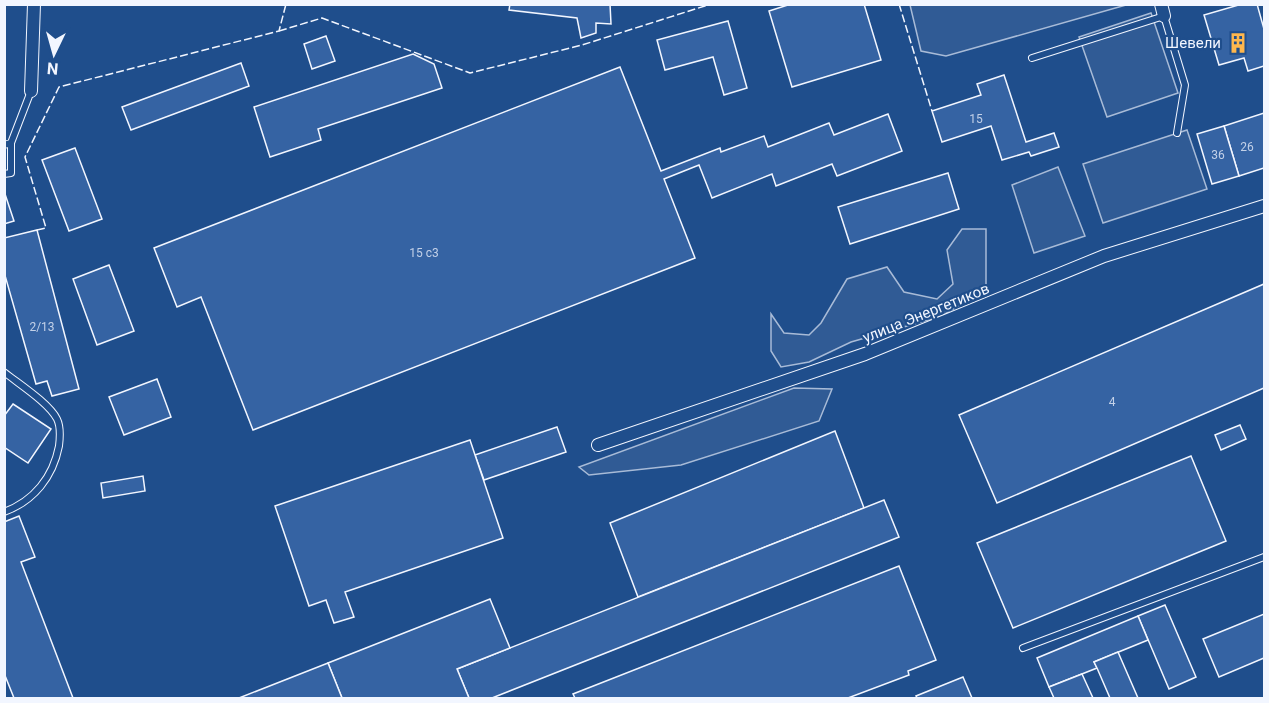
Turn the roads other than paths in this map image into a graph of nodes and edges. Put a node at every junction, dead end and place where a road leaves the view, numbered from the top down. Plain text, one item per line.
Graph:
1 (34, 4) edge
2 (1162, 10) edge
3 (1032, 58) dead end
4 (31, 91) joint
5 (1178, 134) dead end
6 (8, 144) edge
7 (4, 174) edge
8 (1264, 206) edge
9 (4, 372) edge
10 (598, 445) dead end
11 (4, 512) edge
12 (1264, 557) edge
13 (1023, 648) dead end

1 - 4 street
2 - 3 lane
2 - 5 lane
4 - 6 lane
6 - 7 lane
8 - 10 street, улица Энергетиков
9 - 11 lane
12 - 13 lane

